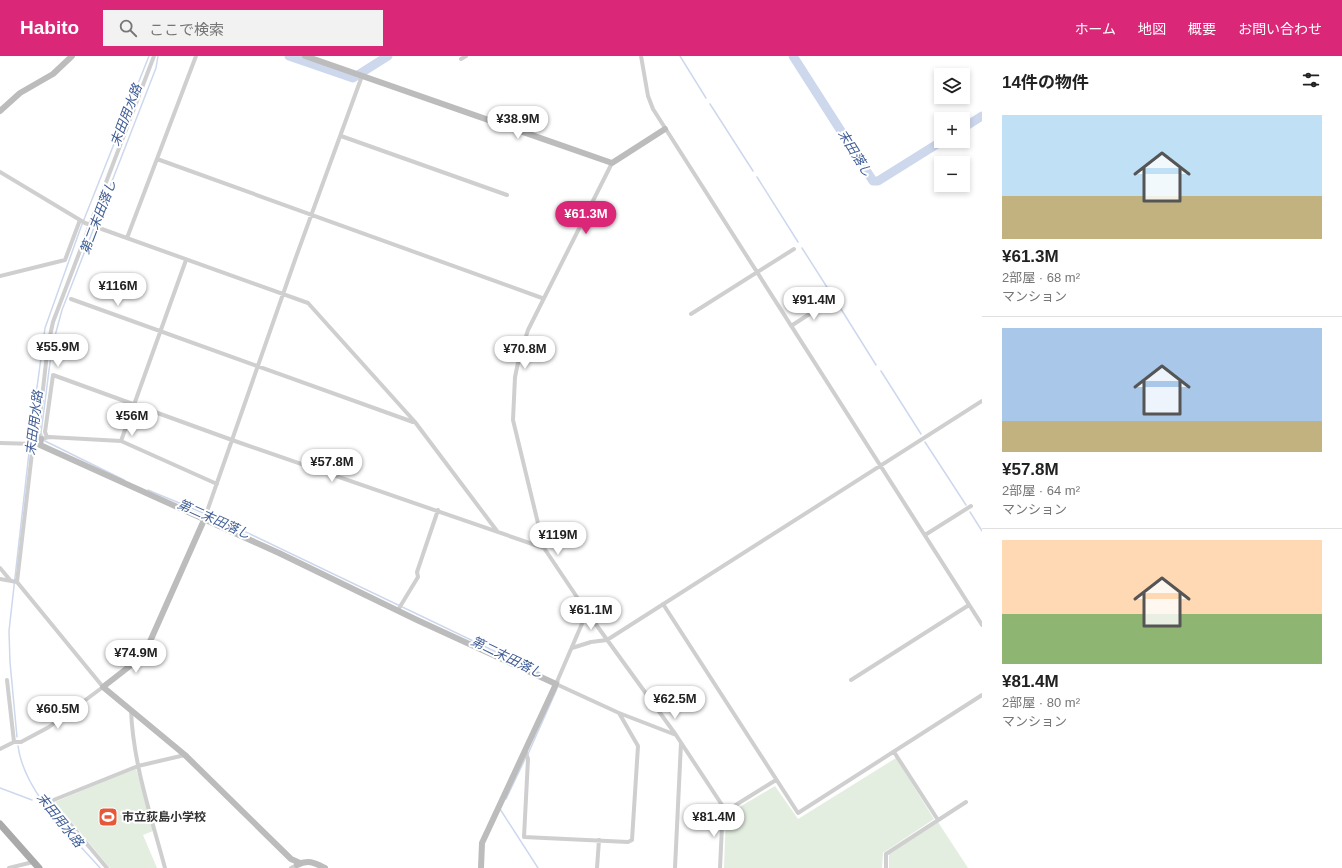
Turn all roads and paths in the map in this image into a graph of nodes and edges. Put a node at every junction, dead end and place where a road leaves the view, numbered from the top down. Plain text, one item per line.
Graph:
1 (72, 56) edge
2 (154, 56) edge
3 (196, 56) edge
4 (305, 56) edge
5 (466, 56) edge
6 (641, 56) edge
7 (461, 59) dead end
8 (362, 76) junction
9 (0, 111) edge
10 (665, 129) junction
11 (341, 136) junction
12 (157, 158) junction
13 (612, 163) junction
14 (0, 172) edge
15 (507, 195) dead end
16 (312, 215) junction
17 (80, 220) junction
18 (91, 225) junction
19 (127, 238) junction
20 (794, 249) dead end
21 (186, 260) junction
22 (757, 272) junction
23 (0, 276) edge
24 (284, 294) junction
25 (71, 298) dead end
26 (542, 298) junction
27 (828, 302) dead end
28 (691, 314) dead end
29 (791, 326) junction
30 (161, 331) junction
31 (258, 366) junction
32 (982, 401) edge
33 (134, 403) junction
34 (415, 422) junction
35 (232, 440) junction
36 (40, 441) junction
37 (121, 441) junction
38 (0, 444) edge
39 (880, 465) junction
40 (216, 484) junction
41 (971, 506) dead end
42 (438, 510) junction
43 (204, 520) junction
44 (497, 531) junction
45 (925, 535) junction
46 (544, 548) junction
47 (0, 568) edge
48 (0, 579) edge
49 (10, 580) junction
50 (17, 582) junction
51 (662, 604) junction
52 (969, 605) junction
53 (398, 610) junction
54 (587, 612) junction
55 (982, 625) edge
56 (607, 640) junction
57 (572, 648) junction
58 (7, 680) dead end
59 (851, 680) dead end
60 (556, 684) junction
61 (103, 687) junction
62 (982, 695) edge
63 (131, 709) junction
64 (619, 713) junction
65 (676, 735) junction
66 (14, 742) junction
67 (682, 743) junction
68 (0, 749) edge
69 (894, 752) junction
70 (526, 753) junction
71 (185, 755) junction
72 (138, 766) junction
73 (776, 780) junction
74 (966, 802) dead end
75 (726, 811) junction
76 (938, 820) junction
77 (0, 824) edge
78 (599, 840) junction
79 (33, 862) junction
80 (295, 866) edge
81 (9, 868) edge
82 (39, 868) edge
83 (107, 868) edge
84 (165, 868) edge
85 (325, 868) edge
86 (481, 868) edge
87 (597, 868) edge
88 (675, 868) edge
89 (720, 868) edge
90 (886, 868) edge

1 - 9 street
2 - 18 street
3 - 12 street
4 - 8 street
5 - 7 street
6 - 10 street
8 - 11 street
8 - 13 street
10 - 13 street
10 - 22 street
11 - 15 street
11 - 16 street
12 - 16 street
12 - 19 street
13 - 26 street
14 - 17 street
16 - 24 street
16 - 26 street
17 - 18 street
17 - 23 street
18 - 19 street
18 - 36 street
19 - 21 street
20 - 22 street
21 - 24 street
21 - 30 street
22 - 28 street
22 - 29 street
24 - 31 street
24 - 34 street
25 - 30 street
26 - 46 street
27 - 29 street
29 - 39 street
30 - 31 street
30 - 33 street
31 - 34 street
31 - 35 street
32 - 39 street
33 - 35 street
33 - 36 street
33 - 37 street
34 - 44 street
35 - 40 street
35 - 42 street
36 - 37 street
36 - 38 street
36 - 43 street
36 - 50 street
37 - 40 street
39 - 45 street
39 - 51 street
40 - 43 street
41 - 45 street
42 - 44 street
42 - 53 street
43 - 53 street
43 - 61 street
44 - 46 street
45 - 52 street
46 - 54 street
47 - 49 street
48 - 49 street
49 - 50 street
50 - 61 street
51 - 56 street
51 - 73 street
52 - 55 street
52 - 59 street
53 - 60 street
54 - 56 street
54 - 57 street
56 - 57 street
56 - 65 street
57 - 60 street
58 - 66 street
60 - 64 street
60 - 70 street
61 - 63 street
61 - 66 street
62 - 69 street
63 - 71 street
63 - 72 street
64 - 65 street
64 - 78 street
65 - 67 street
66 - 68 street
67 - 75 street
67 - 88 street
69 - 73 street
69 - 76 street
70 - 78 street
70 - 86 street
71 - 72 street
71 - 80 street
72 - 83 street
72 - 84 street
73 - 75 street
74 - 76 street
75 - 89 street
76 - 90 street
77 - 79 main road
78 - 87 street
79 - 81 street
79 - 82 main road
80 - 85 street

